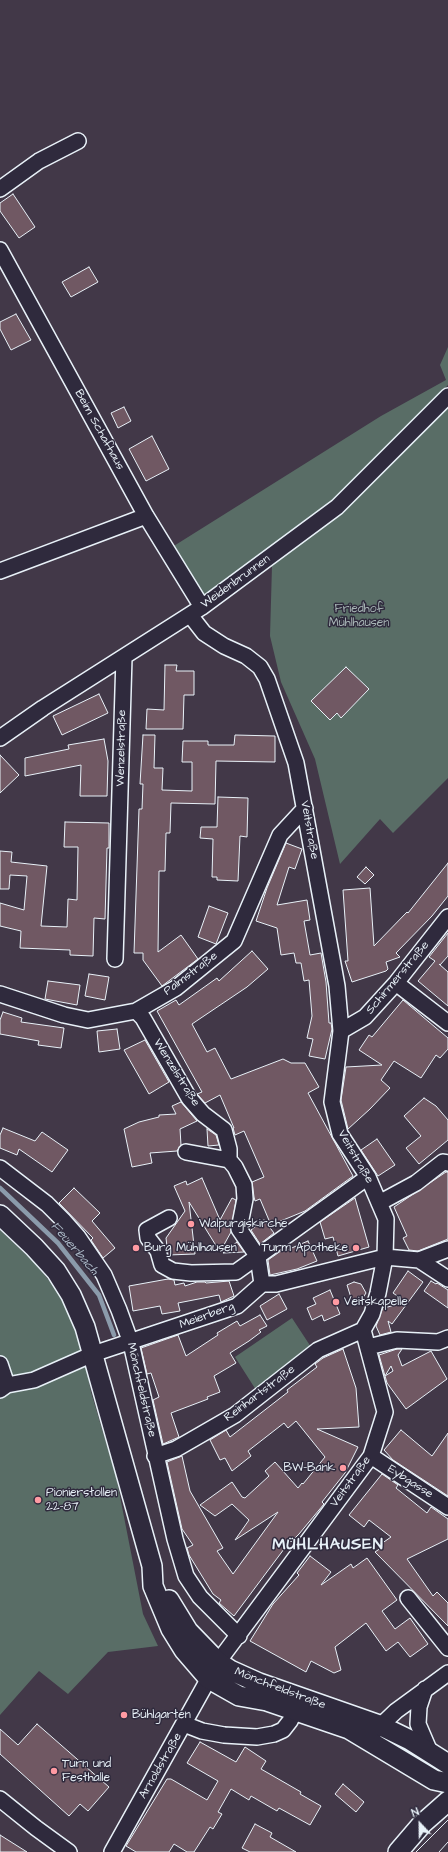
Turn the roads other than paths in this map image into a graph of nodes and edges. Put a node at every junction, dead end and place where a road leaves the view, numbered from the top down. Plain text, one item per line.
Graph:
1 (78, 141) dead end
2 (0, 189) edge
3 (0, 250) edge
4 (448, 396) edge
5 (146, 516) junction
6 (0, 571) edge
7 (196, 611) junction
8 (124, 657) junction
9 (0, 738) edge
10 (305, 808) junction
11 (448, 917) edge
12 (116, 959) dead end
13 (396, 983) junction
14 (0, 994) edge
15 (136, 1011) junction
16 (448, 1023) edge
17 (341, 1031) junction
18 (186, 1152) dead end
19 (229, 1160) junction
20 (448, 1163) edge
21 (0, 1168) edge
22 (368, 1177) junction
23 (379, 1203) junction
24 (0, 1215) edge
25 (169, 1218) dead end
26 (448, 1249) edge
27 (258, 1257) junction
28 (385, 1257) junction
29 (419, 1260) junction
30 (448, 1279) edge
31 (262, 1284) junction
32 (363, 1330) junction
33 (448, 1338) edge
34 (131, 1343) junction
35 (368, 1347) junction
36 (93, 1354) junction
37 (0, 1364) edge
38 (3, 1387) edge
39 (155, 1456) junction
40 (371, 1456) junction
41 (448, 1507) edge
42 (152, 1566) junction
43 (408, 1598) dead end
44 (239, 1636) junction
45 (448, 1648) edge
46 (218, 1662) junction
47 (448, 1673) edge
48 (209, 1679) junction
49 (425, 1689) junction
50 (299, 1705) junction
51 (184, 1724) junction
52 (374, 1732) junction
53 (430, 1752) junction
54 (448, 1764) edge
55 (441, 1781) edge
56 (0, 1799) edge
57 (448, 1801) edge
58 (427, 1819) junction
59 (69, 1852) edge
60 (112, 1852) edge
61 (398, 1852) edge

1 - 2 street
3 - 5 street, Beim Schafhaus
4 - 7 street, Weidenbrunnen
5 - 6 street
5 - 7 street, Beim Schafhaus
7 - 8 street, Weidenbrunnen
7 - 10 street, Veitstraße
8 - 9 street, Weidenbrunnen
8 - 12 street, Wenzelstraße
10 - 15 street, Palmstraße
10 - 17 street, Veitstraße
11 - 13 street, Schirmerstraße
13 - 16 street
13 - 17 street, Schirmerstraße
14 - 15 street, Palmstraße
15 - 19 street, Wenzelstraße
17 - 22 street, Veitstraße
18 - 19 street
19 - 27 street, Wenzelstraße
20 - 23 street
21 - 34 street, Mönchfeldstraße
22 - 23 street, Veitstraße
22 - 27 street
23 - 28 street, Veitstraße
24 - 36 main road, Mönchfeldstraße
25 - 27 street
26 - 29 street
27 - 31 street, Wenzelstraße
28 - 29 street
28 - 31 street
28 - 32 street, Veitstraße
29 - 30 street
31 - 34 street, Meierberg
32 - 35 street, Veitstraße
32 - 39 street, Reinhartstraße
33 - 35 street
34 - 36 street, Meierberg
34 - 39 street, Mönchfeldstraße
35 - 40 street, Veitstraße
36 - 38 street, Meierberg
36 - 42 main road, Mönchfeldstraße
37 - 38 street
39 - 44 street, Mönchfeldstraße
40 - 41 street, Eybgasse
40 - 44 street, Veitstraße
42 - 46 main road, Mönchfeldstraße
42 - 48 main road, Mönchfeldstraße
43 - 45 street
44 - 46 street, Veitstraße
46 - 48 street, Arnoldstraße
46 - 50 main road, Mönchfeldstraße
47 - 49 street
48 - 50 main road, Mönchfeldstraße
48 - 51 street, Arnoldstraße
49 - 52 street
49 - 53 street
50 - 51 street
50 - 52 main road, Mönchfeldstraße
51 - 60 street, Arnoldstraße
52 - 53 main road, Mönchfeldstraße
52 - 55 main road
53 - 54 main road, Mönchfeldstraße
55 - 58 main road
56 - 59 street
57 - 58 main road
58 - 61 main road

